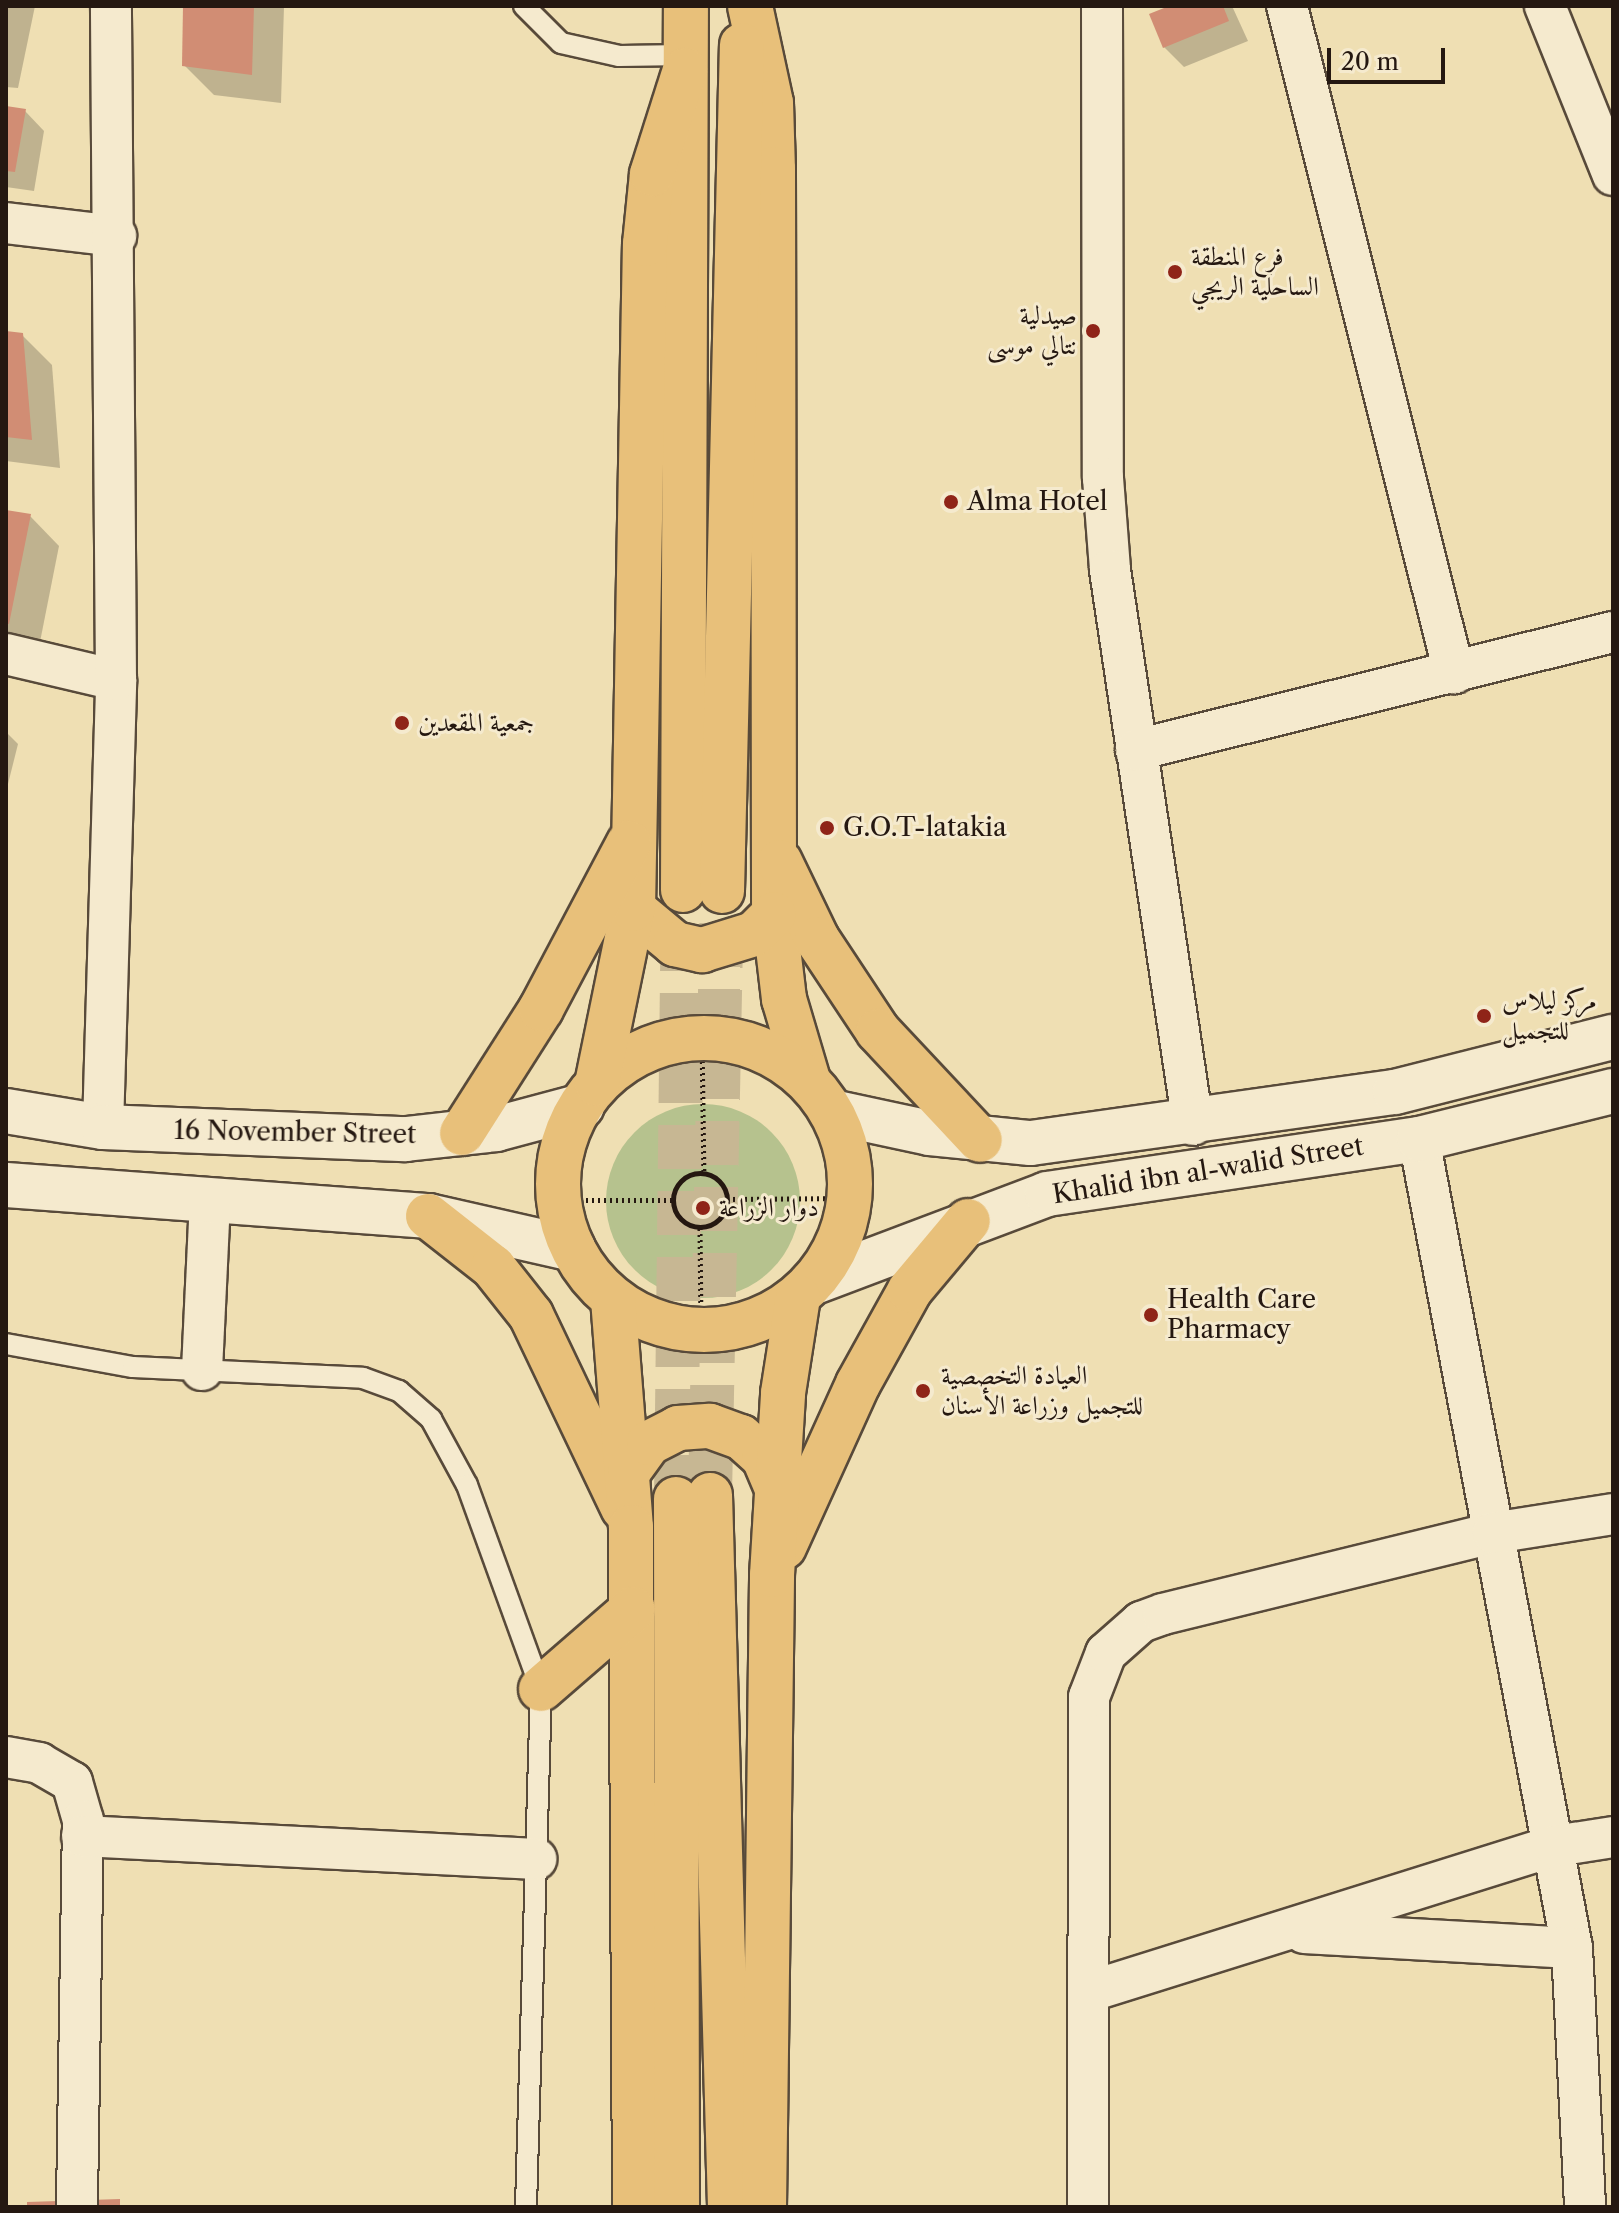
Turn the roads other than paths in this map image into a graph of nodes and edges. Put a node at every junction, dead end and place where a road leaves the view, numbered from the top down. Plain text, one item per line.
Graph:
1 (111, 6) edge
2 (524, 6) edge
3 (686, 6) edge
4 (743, 6) edge
5 (750, 6) edge
6 (1102, 6) edge
7 (1287, 6) edge
8 (1545, 6) edge
9 (685, 62) junction
10 (1613, 175) edge
11 (6, 223) edge
12 (116, 236) junction
13 (1613, 632) edge
14 (6, 654) edge
15 (1454, 673) junction
16 (116, 680) junction
17 (1136, 750) junction
18 (634, 834) junction
19 (770, 839) junction
20 (633, 909) junction
21 (774, 914) junction
22 (1613, 1037) edge
23 (1613, 1091) edge
24 (589, 1095) junction
25 (820, 1096) junction
26 (6, 1111) edge
27 (1193, 1125) junction
28 (103, 1127) junction
29 (462, 1133) junction
30 (1419, 1139) junction
31 (980, 1140) junction
32 (6, 1185) edge
33 (210, 1201) junction
34 (428, 1216) junction
35 (968, 1221) junction
36 (573, 1249) junction
37 (805, 1290) junction
38 (613, 1299) junction
39 (6, 1344) edge
40 (202, 1370) junction
41 (630, 1469) junction
42 (777, 1488) junction
43 (1613, 1514) edge
44 (631, 1527) junction
45 (1493, 1533) junction
46 (772, 1575) junction
47 (633, 1609) junction
48 (541, 1689) junction
49 (6, 1757) edge
50 (82, 1836) junction
51 (1613, 1837) edge
52 (1555, 1846) junction
53 (536, 1859) junction
54 (1280, 1932) junction
55 (1572, 1948) junction
56 (1091, 1991) junction
57 (77, 2207) edge
58 (526, 2207) edge
59 (635, 2207) edge
60 (677, 2207) edge
61 (730, 2207) edge
62 (764, 2207) edge
63 (1088, 2207) edge
64 (1585, 2207) edge

1 - 12 street
2 - 9 lane
3 - 9 main road
4 - 9 main road
5 - 19 main road
6 - 17 street
7 - 15 street
8 - 10 street
9 - 18 main road
11 - 12 street
12 - 16 street
13 - 15 street
14 - 16 street
15 - 17 street
16 - 28 street
17 - 27 street
18 - 20 main road
18 - 29 main road
19 - 21 main road
19 - 31 main road
20 - 21 main road
20 - 24 main road
21 - 25 main road
22 - 27 street
23 - 30 street, Khalid ibn al-walid Street
24 - 25 main road
24 - 29 street, 16 November Street
24 - 36 main road
25 - 31 street
25 - 37 main road
26 - 28 street, 16 November Street
27 - 31 street
28 - 29 street, 16 November Street
30 - 35 street, Khalid ibn al-walid Street
30 - 45 street
32 - 33 street
33 - 34 street
33 - 40 street
34 - 36 street
34 - 44 main road
35 - 37 street, Khalid ibn al-walid Street
35 - 46 main road
36 - 38 main road
37 - 38 main road
37 - 42 main road
38 - 41 main road
39 - 40 lane
40 - 48 lane
41 - 42 main road
41 - 44 main road
42 - 46 main road
43 - 45 street
44 - 47 main road
45 - 52 street
45 - 56 street
46 - 62 main road
47 - 48 main road
47 - 59 main road
48 - 53 lane
49 - 50 street
50 - 53 street
50 - 57 street
51 - 52 street
52 - 54 street
52 - 55 street
53 - 58 lane
54 - 55 street
54 - 56 street
55 - 64 street
56 - 63 street
60 - 61 main road

